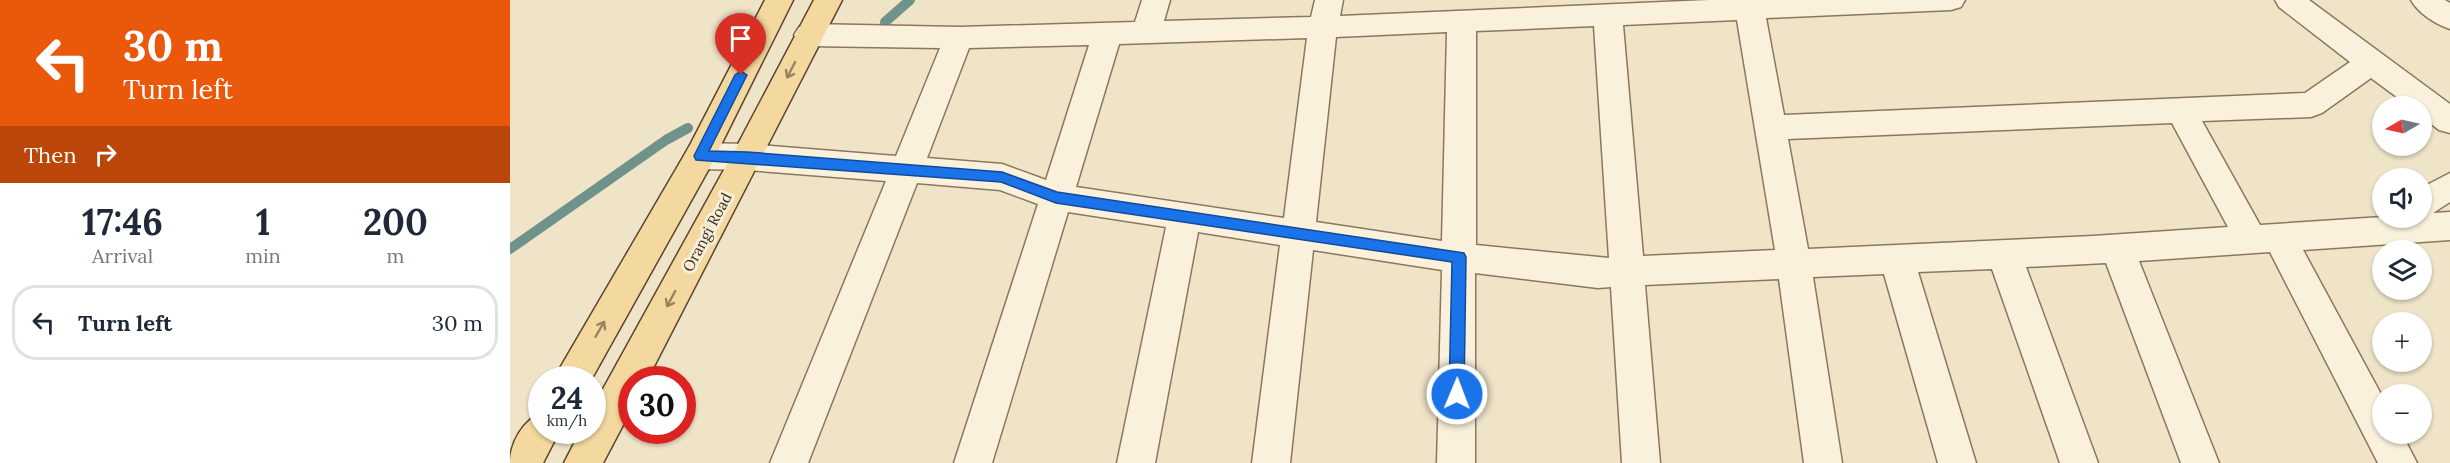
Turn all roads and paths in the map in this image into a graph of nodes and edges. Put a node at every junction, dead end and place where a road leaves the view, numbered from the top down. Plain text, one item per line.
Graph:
1 (779, 0) edge
2 (828, 0) edge
3 (1156, 0) edge
4 (1951, 0) edge
5 (2289, 0) edge
6 (2425, 0) edge
7 (1829, 3) edge
8 (1685, 6) edge
9 (1545, 9) edge
10 (1749, 10) junction
11 (1326, 14) edge
12 (1608, 15) junction
13 (2450, 18) edge
14 (1462, 21) junction
15 (1147, 31) junction
16 (1108, 32) junction
17 (809, 35) junction
18 (958, 38) junction
19 (2371, 62) junction
20 (2181, 111) junction
21 (2450, 121) edge
22 (1770, 128) junction
23 (700, 156) junction
24 (747, 157) junction
25 (906, 169) junction
26 (2450, 186) edge
27 (1056, 197) junction
28 (1185, 217) junction
29 (2372, 226) edge
30 (2439, 226) edge
31 (1297, 234) junction
32 (2265, 238) junction
33 (2117, 248) junction
34 (2004, 254) junction
35 (1459, 257) junction
36 (1897, 259) junction
37 (1794, 263) junction
38 (1627, 271) junction
39 (579, 366) edge
40 (2372, 416) edge
41 (534, 444) edge
42 (2388, 444) edge
43 (522, 463) edge
44 (583, 463) edge
45 (789, 463) edge
46 (973, 463) edge
47 (1136, 463) edge
48 (1271, 463) edge
49 (1456, 463) edge
50 (1641, 463) edge
51 (1823, 463) edge
52 (1957, 463) edge
53 (2079, 463) edge
54 (2200, 463) edge
55 (2398, 463) edge

1 - 23 main road
2 - 17 main road, Orangi Road
3 - 15 street
4 - 7 street
5 - 19 street
6 - 13 street
7 - 10 street
8 - 10 street
8 - 12 street
9 - 12 street
9 - 14 street
10 - 22 street
11 - 14 street
11 - 15 street
11 - 31 street
12 - 38 street
14 - 35 street
15 - 16 street
16 - 18 street
16 - 27 street
17 - 18 street
17 -> 24 main road, Orangi Road
18 - 25 street
19 - 20 street
19 - 21 street
20 - 22 street
20 - 32 street
22 - 37 street
23 - 24 street
39 -> 23 main road
24 - 25 street
24 -> 44 main road, Orangi Road
25 - 27 street
25 - 45 street
26 - 30 street
27 - 28 street
27 - 46 street
28 - 31 street
28 - 47 street
29 - 32 street
31 - 35 street
31 - 48 street
32 - 33 street
32 - 40 street
33 - 34 street
33 - 54 street
34 - 36 street
34 - 53 street
35 - 38 street
35 - 49 street
36 - 37 street
36 - 52 street
37 - 38 street
37 - 51 street
38 - 50 street
41 - 43 main road
42 - 55 street

